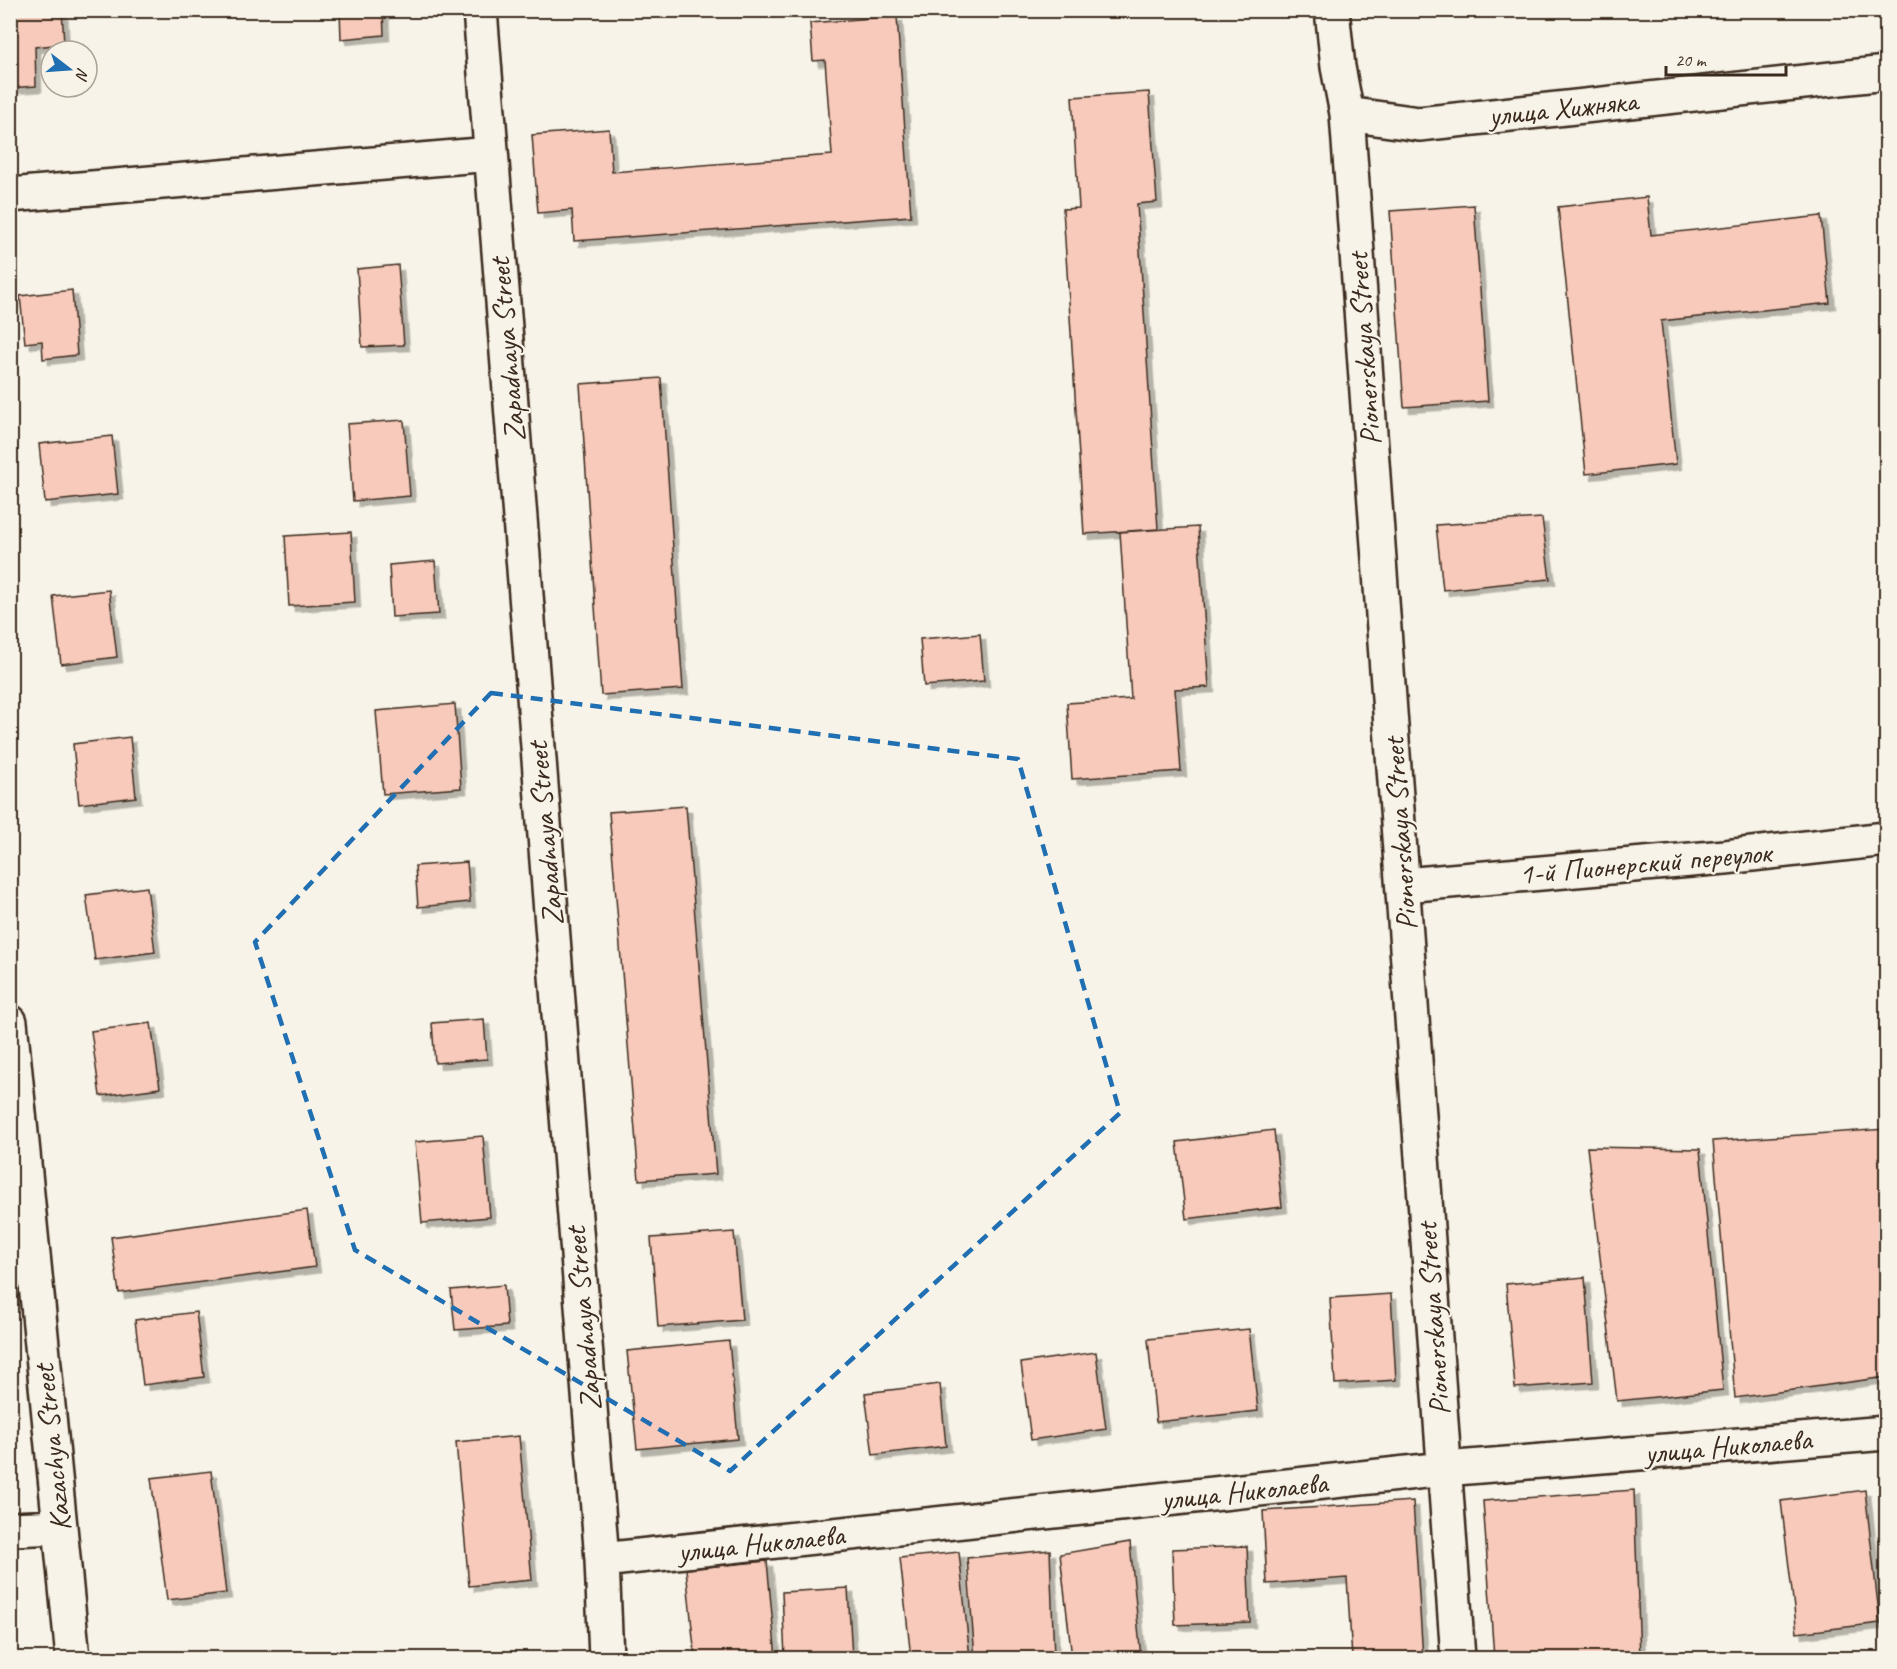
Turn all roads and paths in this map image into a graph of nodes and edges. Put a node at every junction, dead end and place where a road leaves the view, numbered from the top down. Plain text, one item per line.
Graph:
1 (480, 10) edge
2 (1332, 10) edge
3 (1887, 73) edge
4 (1347, 114) junction
5 (491, 154) junction
6 (10, 195) edge
7 (1887, 839) edge
8 (1404, 885) junction
9 (10, 1022) edge
10 (1887, 1433) edge
11 (1444, 1469) junction
12 (60, 1527) junction
13 (10, 1529) edge
14 (602, 1560) junction
15 (73, 1659) edge
16 (606, 1659) edge
17 (1458, 1659) edge

1 - 5 street, Zapadnaya Street
2 - 4 street, Pionerskaya Street
3 - 4 street, улица Хижняка
4 - 8 street, Pionerskaya Street
5 - 6 street
5 - 14 street, Zapadnaya Street
7 - 8 street, 1-й Пионерский переулок
8 - 11 street, Pionerskaya Street
9 - 12 street, Kazachya Street
10 - 11 street, улица Николаева
11 - 14 street, улица Николаева
11 - 17 street, Pionerskaya Street
12 - 13 street
12 - 15 street, Kazachya Street
14 - 16 street, Zapadnaya Street

